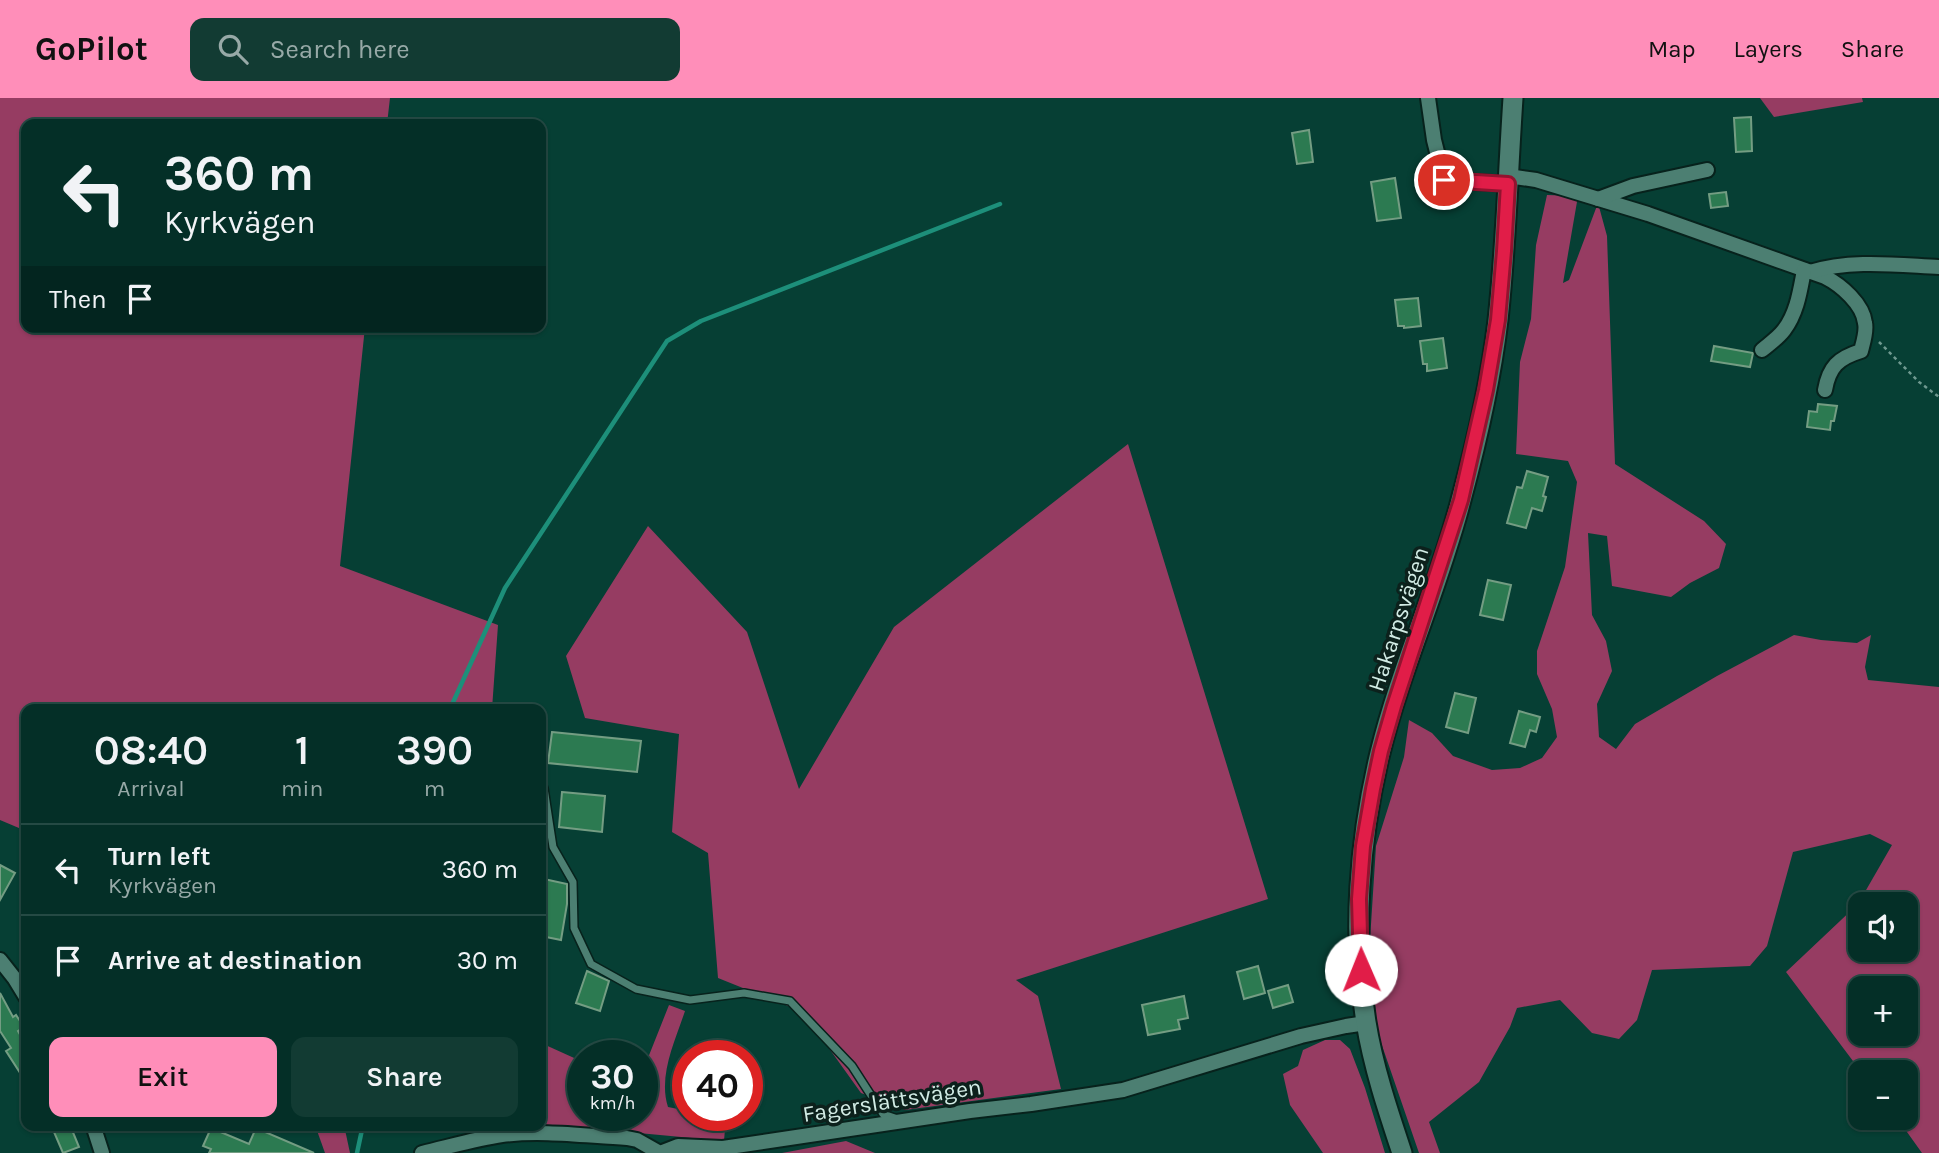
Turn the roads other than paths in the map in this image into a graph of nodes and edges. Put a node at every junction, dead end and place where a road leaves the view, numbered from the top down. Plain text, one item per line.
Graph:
1 (1428, 98) edge
2 (1513, 98) edge
3 (1707, 170) dead end
4 (1508, 180) junction
5 (1598, 199) junction
6 (1939, 267) edge
7 (1807, 271) junction
8 (1762, 350) dead end
9 (1825, 390) dead end
10 (546, 801) edge
11 (0, 960) edge
12 (21, 989) edge
13 (1366, 1023) junction
14 (904, 1121) junction
15 (95, 1131) edge
16 (102, 1153) edge
17 (422, 1153) edge
18 (660, 1153) edge
19 (1402, 1153) edge

1 - 4 street
2 - 4 street, Hakarpsvägen
3 - 5 street
4 - 5 street
4 - 13 street, Hakarpsvägen
5 - 7 street
6 - 7 street
7 - 8 street
7 - 9 street
10 - 14 lane
11 - 12 street
13 - 14 street, Fagerslättsvägen
13 - 19 street, Hakarpsvägen
14 - 18 street, Fagerslättsvägen
15 - 16 street
17 - 18 street, Fagerslättsvägen

